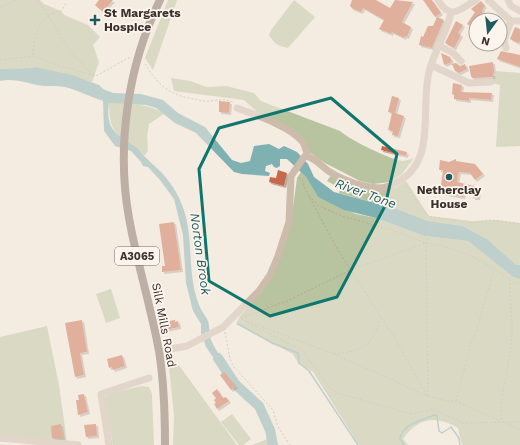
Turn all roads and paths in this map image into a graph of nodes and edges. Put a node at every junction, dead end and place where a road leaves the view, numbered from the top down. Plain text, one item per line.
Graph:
1 (17, 0) edge
2 (37, 0) edge
3 (160, 0) edge
4 (438, 0) edge
5 (476, 0) edge
6 (488, 0) edge
7 (508, 0) edge
8 (67, 2) dead end
9 (0, 7) edge
10 (520, 11) edge
11 (451, 12) junction
12 (47, 16) junction
13 (511, 21) junction
14 (520, 21) edge
15 (508, 29) edge
16 (438, 45) junction
17 (33, 56) junction
18 (138, 59) junction
19 (0, 60) edge
20 (461, 61) dead end
21 (431, 65) junction
22 (96, 76) junction
23 (491, 82) dead end
24 (237, 108) joint
25 (305, 156) junction
26 (294, 170) junction
27 (403, 179) junction
28 (308, 194) junction
29 (435, 218) junction
30 (520, 224) edge
31 (426, 243) junction
32 (494, 269) junction
33 (351, 270) junction
34 (510, 281) junction
35 (520, 283) edge
36 (381, 316) junction
37 (241, 319) junction
38 (223, 327) junction
39 (158, 351) junction
40 (334, 354) junction
41 (150, 378) dead end
42 (428, 396) junction
43 (455, 402) junction
44 (501, 421) junction
45 (520, 422) edge
46 (520, 429) edge
47 (0, 438) edge
48 (78, 445) edge
49 (109, 445) edge
50 (165, 445) edge
51 (290, 445) edge

1 - 9 path
2 - 12 path
3 - 18 main road, Silk Mills Road / A3065
4 - 11 street
5 - 11 street
6 - 13 street
7 - 10 street
8 - 12 path
11 - 16 street
12 - 17 path
12 - 22 path
13 - 14 street
13 - 15 street
16 - 20 street
16 - 21 street
17 - 19 path
17 - 22 path
18 - 22 path
18 - 24 path
18 - 39 main road, Silk Mills Road / A3065
21 - 23 street
21 - 27 street
24 - 25 street
25 - 26 street
25 - 27 street
26 - 28 path
26 - 38 street
27 - 29 path
28 - 31 path
28 - 33 path
29 - 30 path
29 - 31 path
31 - 32 path
31 - 33 path
31 - 42 path
32 - 34 path
32 - 43 path
33 - 36 path
33 - 37 path
34 - 35 path
34 - 44 path
36 - 40 path
36 - 42 path
37 - 40 path
37 - 44 path
38 - 39 street
38 - 51 path
39 - 50 main road, Silk Mills Road / A3065
40 - 42 path
41 - 49 street
42 - 43 path
43 - 44 path
44 - 45 path
44 - 46 path
47 - 48 street

